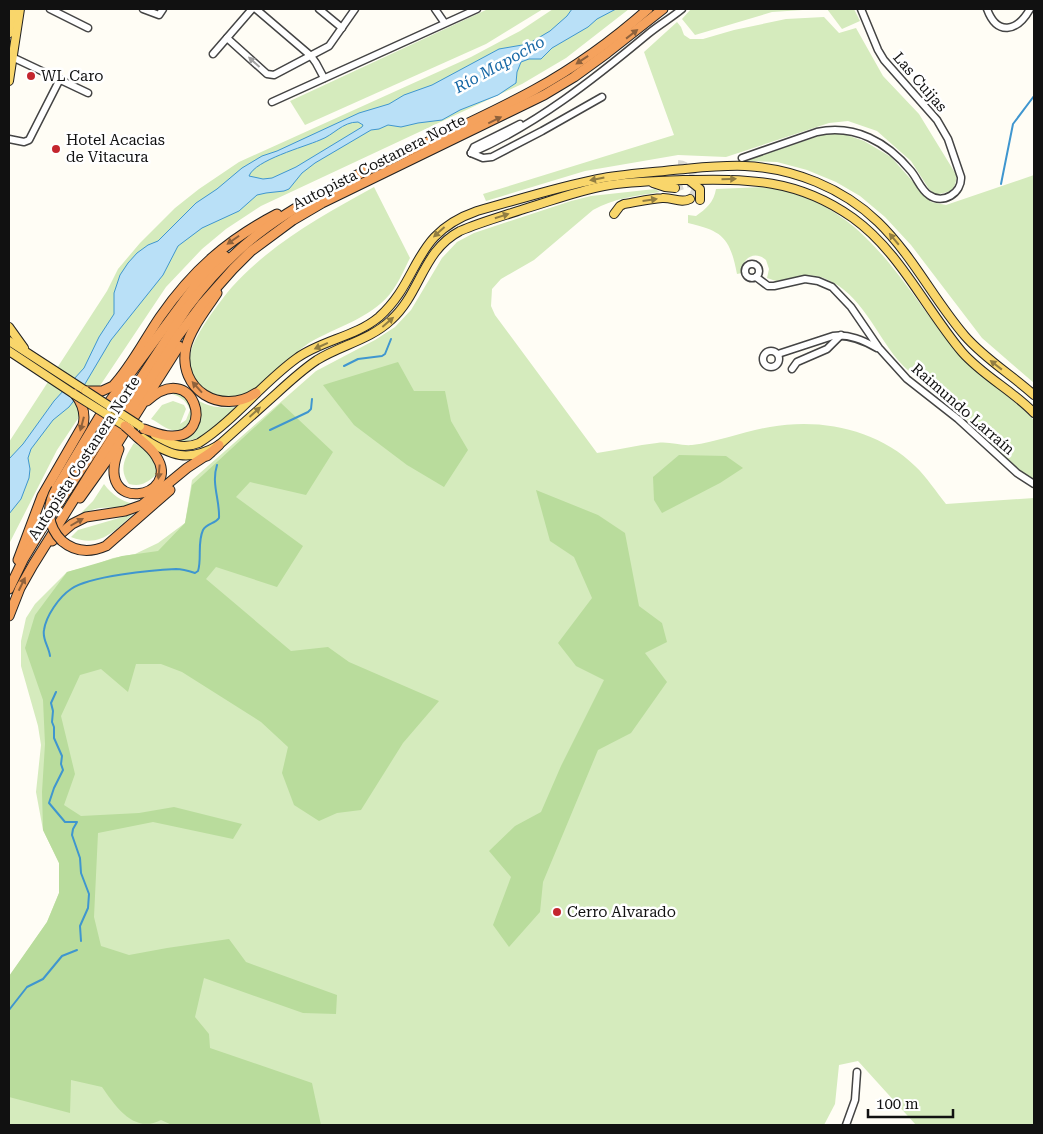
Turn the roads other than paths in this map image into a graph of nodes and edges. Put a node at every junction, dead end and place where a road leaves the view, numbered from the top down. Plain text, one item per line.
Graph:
1 (13, 9) edge
2 (20, 9) edge
3 (50, 9) edge
4 (143, 9) edge
5 (162, 9) edge
6 (252, 9) edge
7 (256, 9) edge
8 (319, 9) edge
9 (355, 9) edge
10 (435, 9) edge
11 (477, 9) edge
12 (648, 9) edge
13 (663, 9) edge
14 (682, 9) edge
15 (861, 9) edge
16 (987, 9) edge
17 (1030, 9) edge
18 (444, 22) junction
19 (88, 28) dead end
20 (342, 28) junction
21 (9, 33) edge
22 (227, 38) junction
23 (213, 54) dead end
24 (11, 55) edge
25 (311, 56) junction
26 (324, 78) junction
27 (60, 80) junction
28 (9, 81) edge
29 (88, 93) dead end
30 (602, 97) dead end
31 (272, 102) dead end
32 (9, 139) edge
33 (742, 158) dead end
34 (678, 164) dead end
35 (645, 173) junction
36 (688, 180) junction
37 (713, 180) junction
38 (649, 181) junction
39 (675, 188) dead end
40 (690, 199) dead end
41 (307, 201) junction
42 (614, 214) dead end
43 (244, 245) junction
44 (233, 269) junction
45 (756, 278) dead end
46 (202, 304) junction
47 (9, 327) edge
48 (841, 335) junction
49 (9, 342) edge
50 (878, 348) junction
51 (9, 351) edge
52 (778, 354) dead end
53 (30, 358) junction
54 (792, 369) dead end
55 (86, 391) junction
56 (74, 394) junction
57 (256, 394) junction
58 (1034, 395) edge
59 (140, 408) junction
60 (109, 411) junction
61 (1034, 413) edge
62 (124, 430) junction
63 (138, 430) junction
64 (219, 445) junction
65 (210, 453) junction
66 (1034, 484) edge
67 (56, 526) junction
68 (39, 554) junction
69 (10, 585) edge
70 (9, 616) edge
71 (857, 1072) dead end
72 (846, 1125) edge

1 - 21 main road
2 - 24 main road
3 - 19 street
4 - 5 street
6 - 22 street
7 - 25 street
8 - 20 street
9 - 20 street
10 - 18 street
11 - 18 street
12 -> 41 highway, Autopista Costanera Norte
44 -> 13 highway, Autopista Costanera Norte
14 - 30 street
15 - 33 street, Las Cuijas
16 - 17 street
18 - 26 street
20 - 25 street
22 - 23 street
25 -> 22 street
24 - 27 street
24 - 28 main road
25 - 26 street
26 - 31 street
27 - 29 street
27 - 32 street
34 - 35 main road
35 -> 57 main road
58 -> 35 main road
36 - 37 main road
36 - 37 main road
36 - 38 main road
37 -> 61 main road
38 - 39 main road
64 -> 38 main road
42 -> 40 main road
41 - 43 highway, Autopista Costanera Norte
41 -> 55 highway
43 - 65 highway, bridge
43 - 69 highway, Autopista Costanera Norte
44 - 46 highway, Autopista Costanera Norte
57 -> 44 highway
45 - 50 street, Raimundo Larraín
46 - 59 highway
46 - 67 highway, Autopista Costanera Norte
47 - 53 main road
48 - 50 street, Raimundo Larraín
48 - 52 street, Raimundo Larraín
48 - 54 street
49 - 53 main road
50 - 66 street, Raimundo Larraín
51 - 53 main road
53 - 55 main road
53 - 56 main road
55 - 60 main road, bridge
56 - 60 main road, bridge
56 -> 69 highway
57 - 63 main road
59 - 62 highway
59 - 63 highway
60 - 62 main road, bridge
60 - 63 main road, bridge
62 - 63 highway, bridge
63 -> 62 highway
62 - 67 highway
63 - 64 main road
64 - 65 highway
68 -> 65 highway
67 - 68 highway, Autopista Costanera Norte
70 -> 68 highway, Autopista Costanera Norte
71 - 72 street

